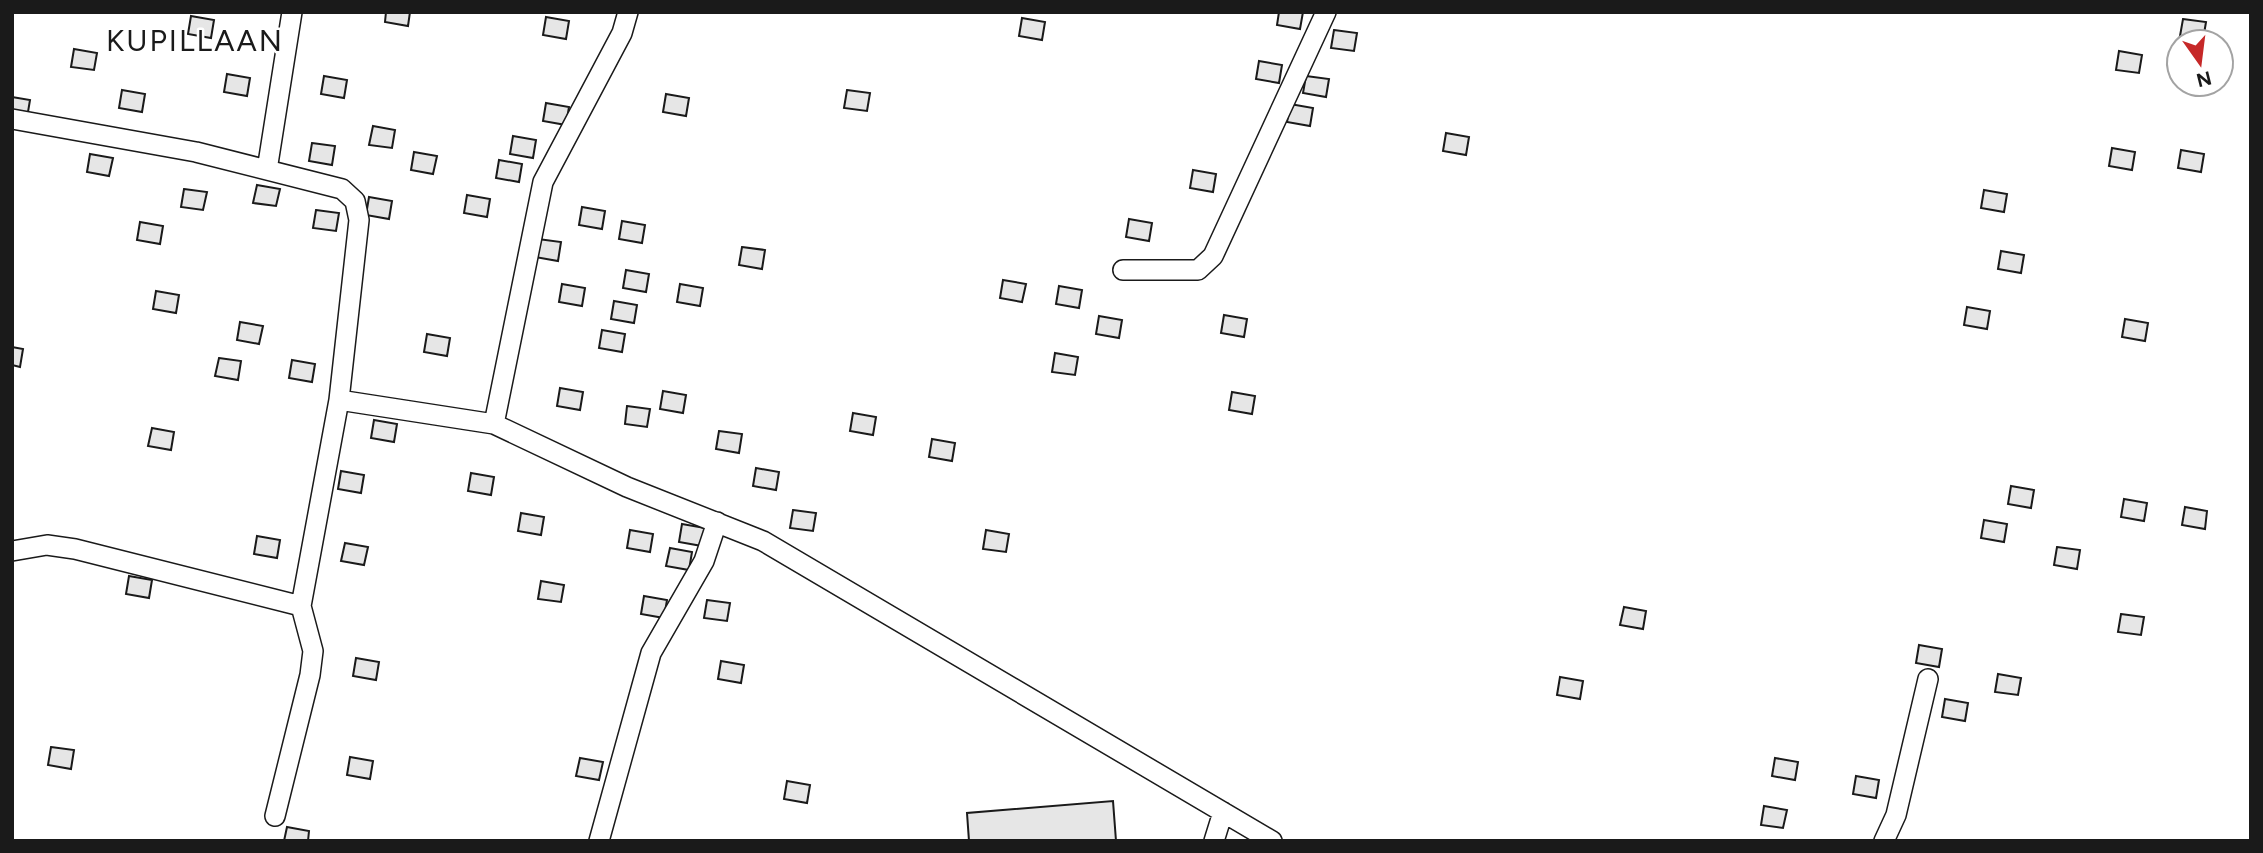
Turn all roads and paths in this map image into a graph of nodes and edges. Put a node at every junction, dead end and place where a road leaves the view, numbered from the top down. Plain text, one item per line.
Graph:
1 (292, 12) edge
2 (628, 12) edge
3 (1326, 12) edge
4 (12, 119) edge
5 (267, 170) junction
6 (1123, 270) dead end
7 (339, 400) junction
8 (494, 424) junction
9 (717, 522) junction
10 (12, 551) edge
11 (301, 606) junction
12 (1928, 679) dead end
13 (1223, 812) junction
14 (275, 816) dead end
15 (599, 841) edge
16 (1214, 841) edge
17 (1272, 841) edge
18 (1884, 841) edge

1 - 5 street
2 - 8 street
3 - 6 street
4 - 5 street
5 - 7 street
7 - 8 street
7 - 11 street
8 - 9 street
9 - 13 street
9 - 15 street
10 - 11 street
11 - 14 street
12 - 18 street
13 - 16 street
13 - 17 street

